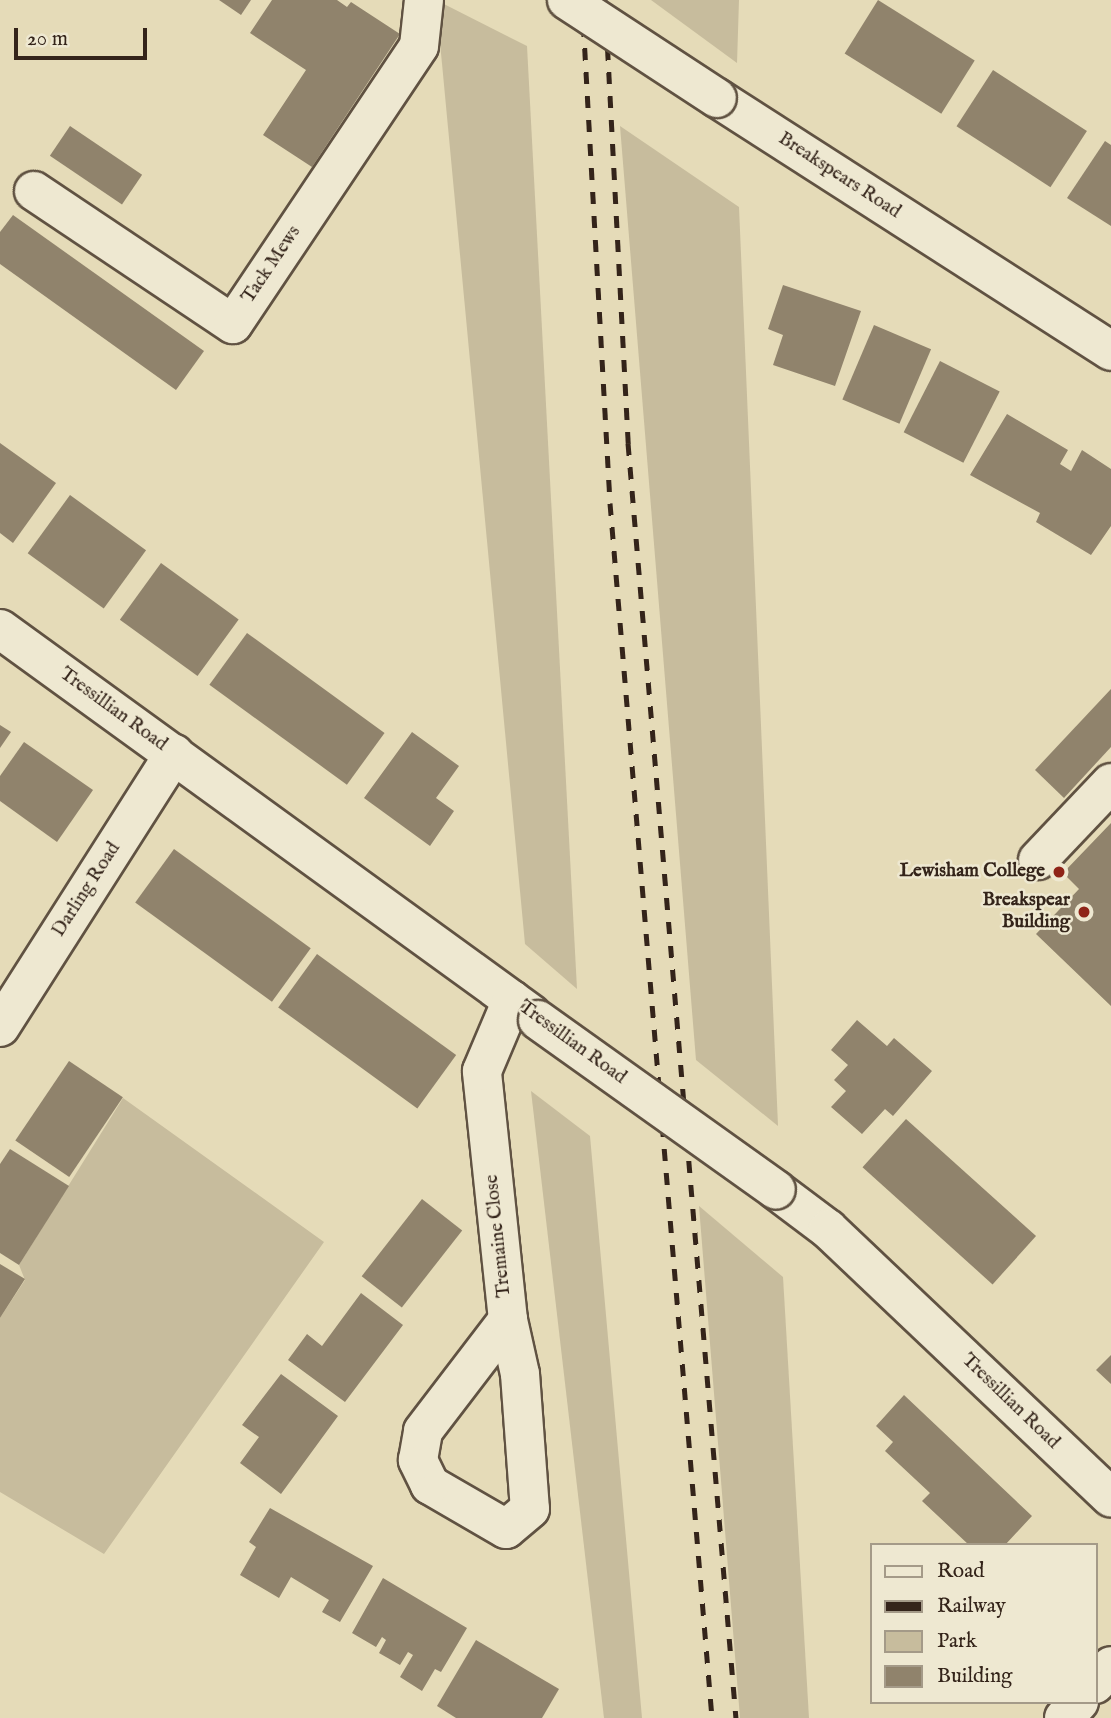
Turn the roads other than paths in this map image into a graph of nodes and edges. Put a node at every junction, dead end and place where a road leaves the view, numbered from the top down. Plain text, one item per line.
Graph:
1 (424, 0) edge
2 (567, 0) edge
3 (34, 191) dead end
4 (1111, 351) edge
5 (0, 629) edge
6 (174, 754) junction
7 (1111, 783) edge
8 (1038, 860) dead end
9 (525, 1010) junction
10 (0, 1027) edge
11 (508, 1320) junction
12 (1107, 1487) edge
13 (1111, 1666) edge
14 (1097, 1682) edge
15 (1077, 1704) edge
16 (1064, 1718) edge

1 - 3 street, Tack Mews
2 - 4 street, Breakspears Road, bridge
5 - 6 street, Tressillian Road
6 - 9 street, Tressillian Road
6 - 10 street, Darling Road
7 - 8 street
9 - 11 street, Tremaine Close
9 - 12 street, Tressillian Road, bridge
11 - 11 street, Tremaine Close
13 - 14 street
15 - 16 street

